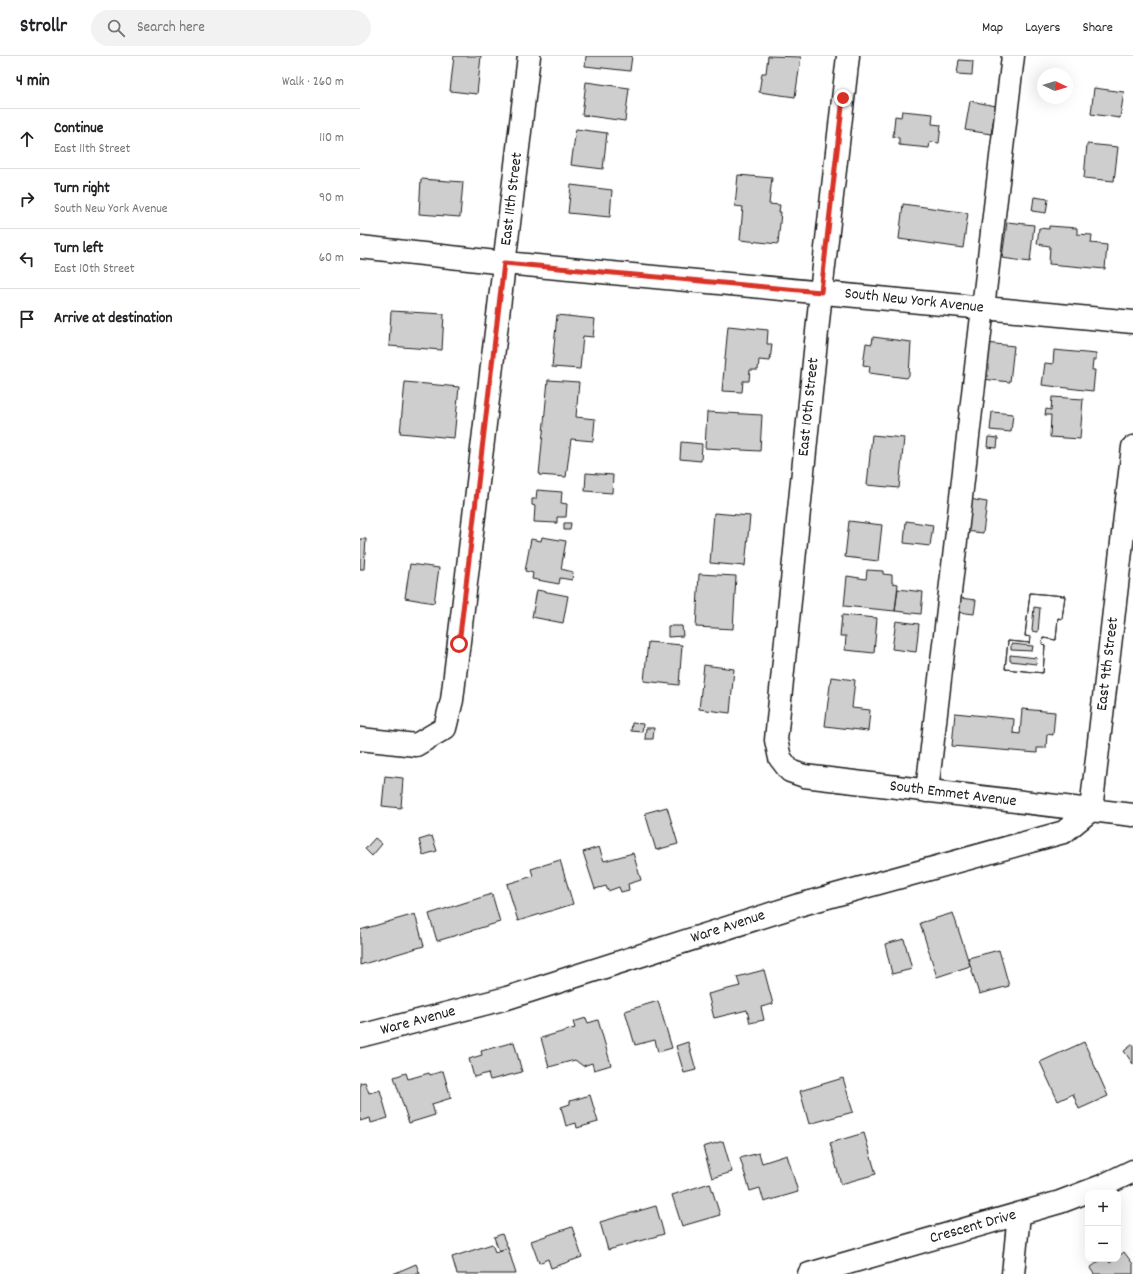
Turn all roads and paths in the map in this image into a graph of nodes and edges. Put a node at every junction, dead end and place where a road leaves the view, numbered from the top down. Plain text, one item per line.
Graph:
1 (529, 56) edge
2 (848, 56) edge
3 (1013, 56) edge
4 (360, 247) edge
5 (504, 263) junction
6 (821, 292) junction
7 (983, 308) junction
8 (1133, 322) edge
9 (1133, 447) edge
10 (360, 739) edge
11 (780, 758) joint
12 (927, 791) junction
13 (1091, 810) junction
14 (1133, 815) edge
15 (360, 1036) edge
16 (1133, 1172) edge
17 (1019, 1214) junction
18 (809, 1274) edge
19 (1013, 1274) edge

1 - 5 street, East 11th Street
2 - 6 street, East 10th Street
3 - 7 street
4 - 5 street, South New York Avenue
5 - 6 street, South New York Avenue
5 - 10 street, East 11th Street
6 - 7 street, South New York Avenue
6 - 11 street, East 10th Street
7 - 8 street, South New York Avenue
7 - 12 street
9 - 13 street, East 9th Street
11 - 12 street, South Emmet Avenue
12 - 13 street, South Emmet Avenue
13 - 14 street, South Emmet Avenue
13 - 15 street, Ware Avenue
16 - 17 street, Crescent Drive
17 - 18 street, Crescent Drive
17 - 19 street

